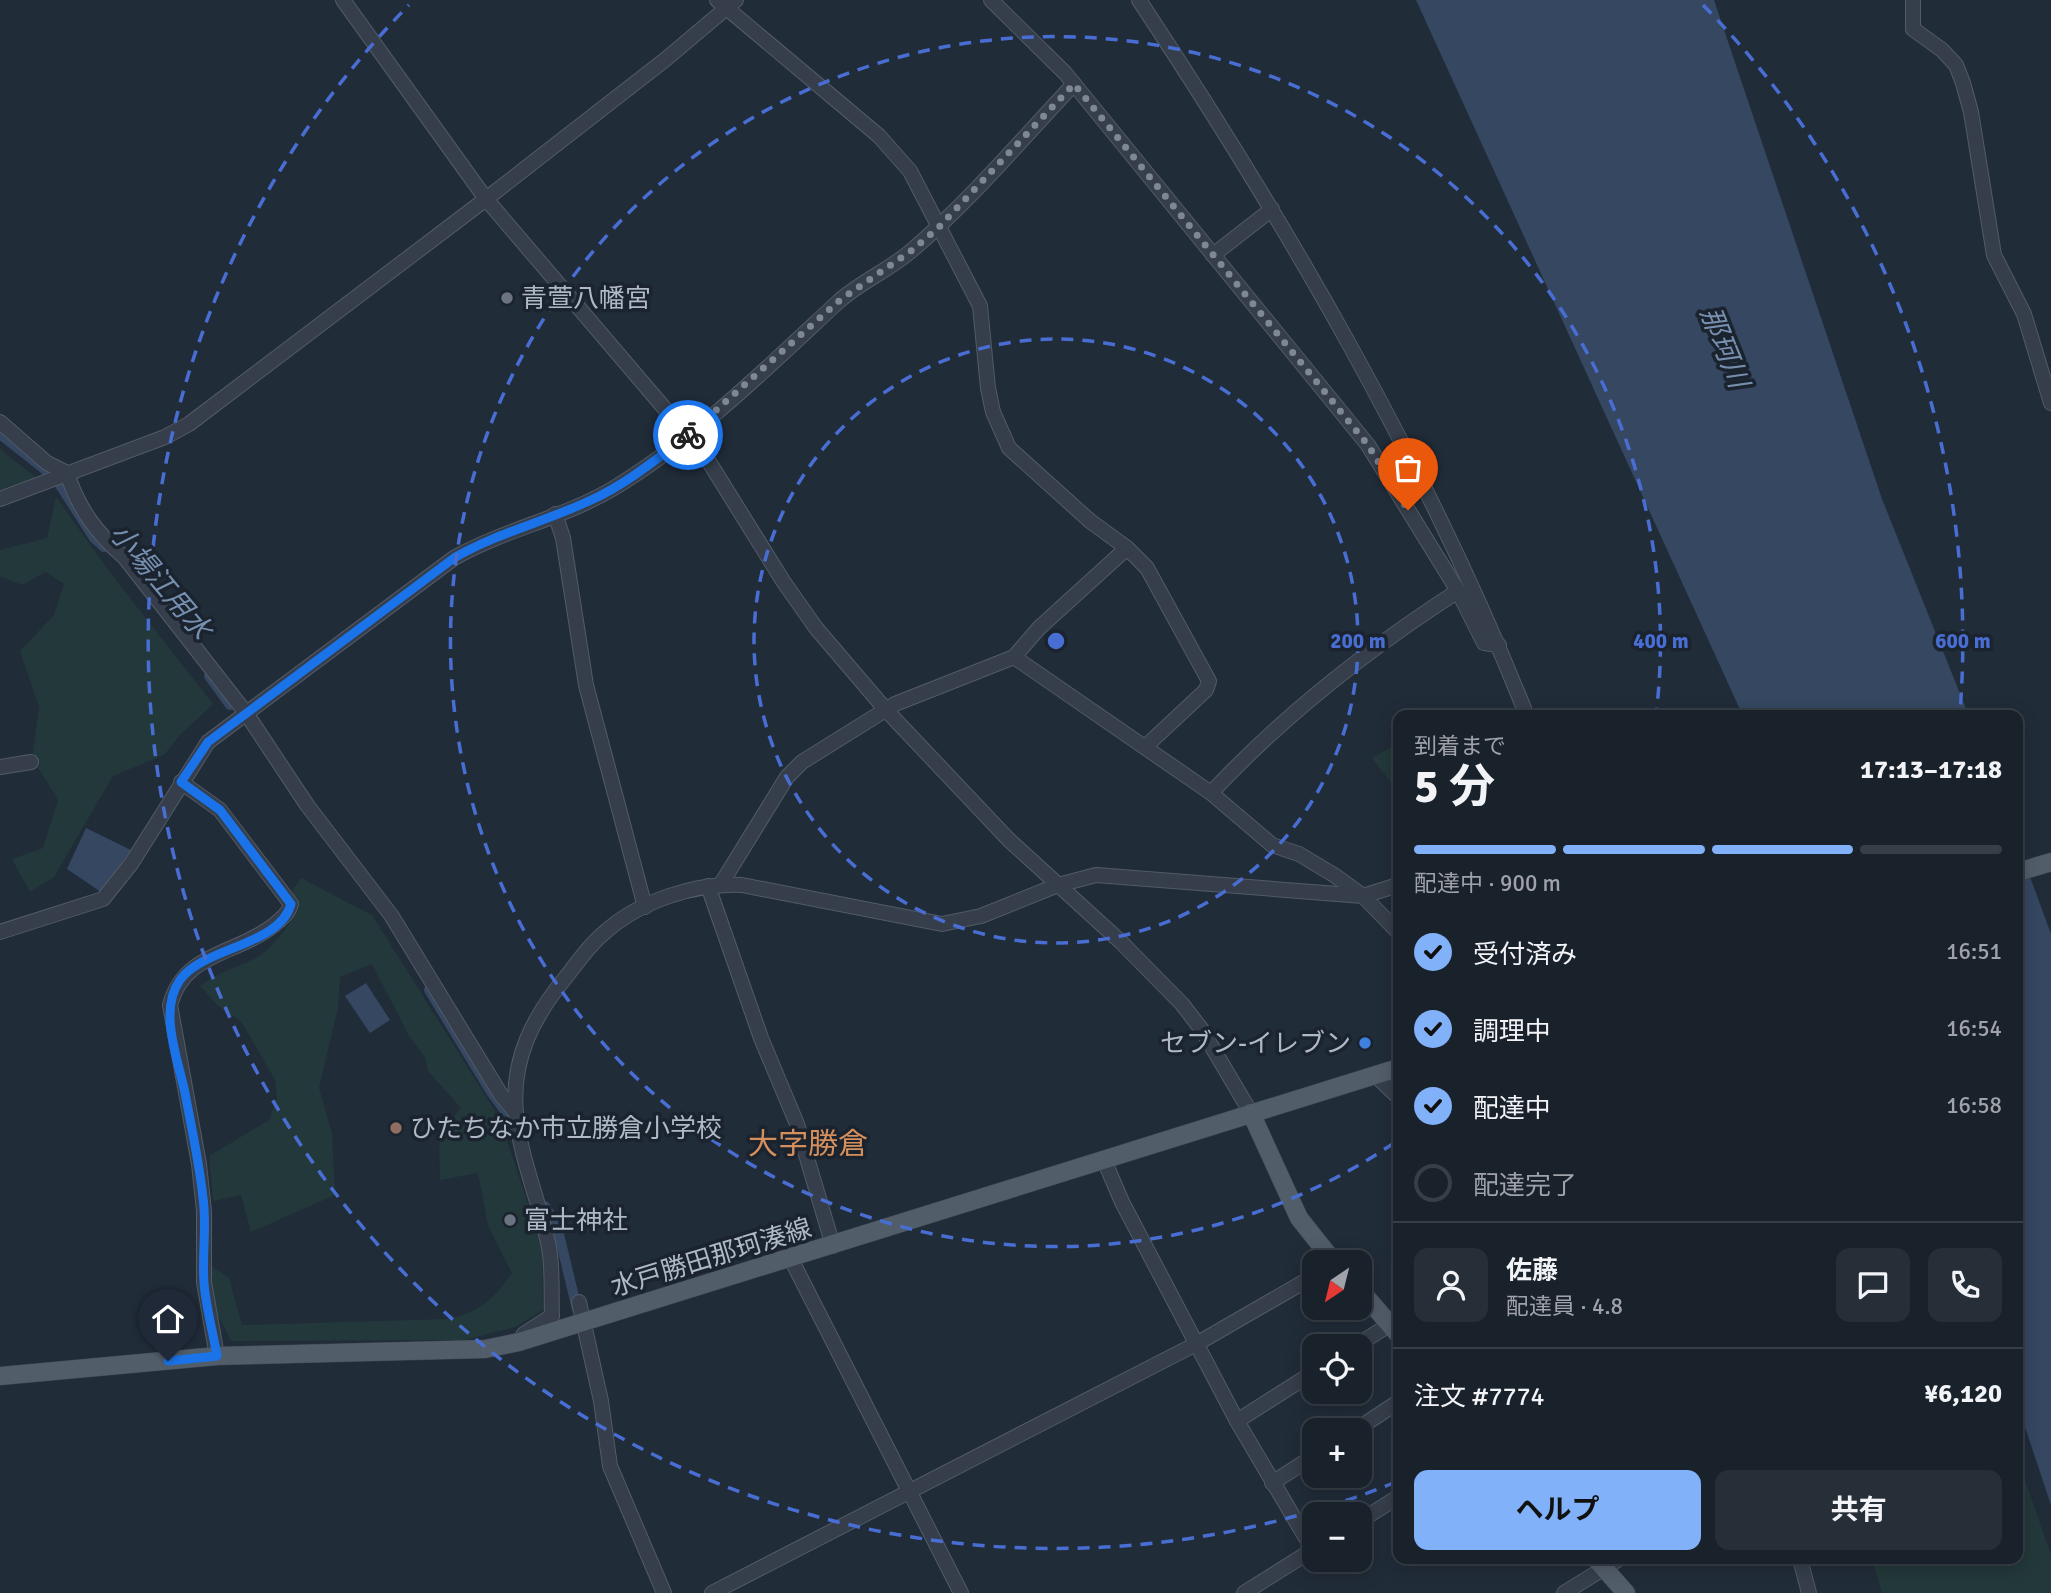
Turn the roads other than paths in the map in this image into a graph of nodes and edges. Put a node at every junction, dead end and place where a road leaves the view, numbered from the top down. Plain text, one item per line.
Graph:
1 (343, 0) edge
2 (991, 0) edge
3 (1139, 0) edge
4 (1913, 0) edge
5 (726, 3) edge
6 (1074, 84) junction
7 (486, 199) junction
8 (1272, 209) junction
9 (938, 228) junction
10 (1213, 255) junction
11 (2051, 403) edge
12 (0, 422) edge
13 (689, 435) junction
14 (67, 473) junction
15 (0, 499) edge
16 (555, 514) junction
17 (1128, 548) junction
18 (1458, 591) junction
19 (1499, 645) junction
20 (1014, 657) junction
21 (886, 710) junction
22 (1525, 710) edge
23 (246, 713) junction
24 (1145, 747) junction
25 (31, 762) dead end
26 (0, 767) edge
27 (181, 782) junction
28 (1211, 793) junction
29 (2051, 862) edge
30 (2023, 870) edge
31 (715, 885) junction
32 (1058, 885) junction
33 (1393, 887) edge
34 (1363, 896) junction
35 (645, 906) junction
36 (1393, 927) edge
37 (0, 932) edge
38 (1393, 1070) edge
39 (1375, 1075) junction
40 (1393, 1092) edge
41 (516, 1113) junction
42 (1251, 1113) junction
43 (1104, 1160) junction
44 (833, 1246) junction
45 (1325, 1250) edge
46 (791, 1259) junction
47 (1302, 1283) edge
48 (579, 1302) dead end
49 (1372, 1302) edge
50 (584, 1323) junction
51 (1393, 1323) edge
52 (1393, 1328) edge
53 (1372, 1338) edge
54 (519, 1342) junction
55 (1198, 1343) junction
56 (217, 1356) junction
57 (0, 1376) edge
58 (1302, 1380) edge
59 (1393, 1405) edge
60 (1372, 1419) edge
61 (1237, 1421) junction
62 (1302, 1464) edge
63 (1272, 1483) junction
64 (908, 1492) junction
65 (1393, 1500) edge
66 (1372, 1513) edge
67 (1302, 1531) edge
68 (1302, 1557) edge
69 (1603, 1564) edge
70 (1607, 1564) edge
71 (1801, 1564) edge
72 (664, 1593) edge
73 (712, 1593) edge
74 (961, 1593) edge
75 (1244, 1593) edge
76 (1564, 1593) edge
77 (1626, 1593) edge
78 (1809, 1593) edge

1 - 7 street
2 - 6 street
3 - 8 street
4 - 11 street
5 - 7 street
5 - 9 street
6 - 9 street
6 - 10 street
7 - 13 street
7 - 14 street
8 - 10 street
8 - 19 street
9 - 13 street
9 - 17 street
10 - 18 street
12 - 14 street
13 - 16 street
13 - 21 street
14 - 15 street
14 - 23 street
16 - 23 street
16 - 35 street
17 - 20 street
17 - 24 street
18 - 19 street
18 - 28 street
19 - 22 street
20 - 21 street
20 - 24 street
21 - 31 street
21 - 32 street
23 - 27 street
23 - 41 street
24 - 28 street
25 - 26 street
27 - 37 street
27 - 56 street
28 - 34 street
29 - 30 main road
31 - 32 street
31 - 35 street
31 - 44 street
32 - 34 street
32 - 42 street
33 - 34 street
34 - 36 street
35 - 41 street
38 - 39 main road, 水戸勝田那珂湊線
39 - 40 street
39 - 42 main road, 水戸勝田那珂湊線
41 - 54 street
42 - 43 main road, 水戸勝田那珂湊線
42 - 45 main road
43 - 44 main road, 水戸勝田那珂湊線
43 - 55 street
44 - 46 main road, 水戸勝田那珂湊線
46 - 50 main road, 水戸勝田那珂湊線
46 - 64 street
47 - 55 street
48 - 50 street
49 - 51 main road
50 - 54 main road, 水戸勝田那珂湊線
50 - 72 street
52 - 53 street
54 - 56 main road, 水戸勝田那珂湊線
55 - 61 street
55 - 64 street
56 - 57 main road, 水戸勝田那珂湊線
58 - 61 street
59 - 60 street
61 - 63 street
62 - 63 street
63 - 67 street
64 - 73 street
64 - 74 street
65 - 66 street
68 - 75 street
69 - 76 street
70 - 77 main road
71 - 78 street

